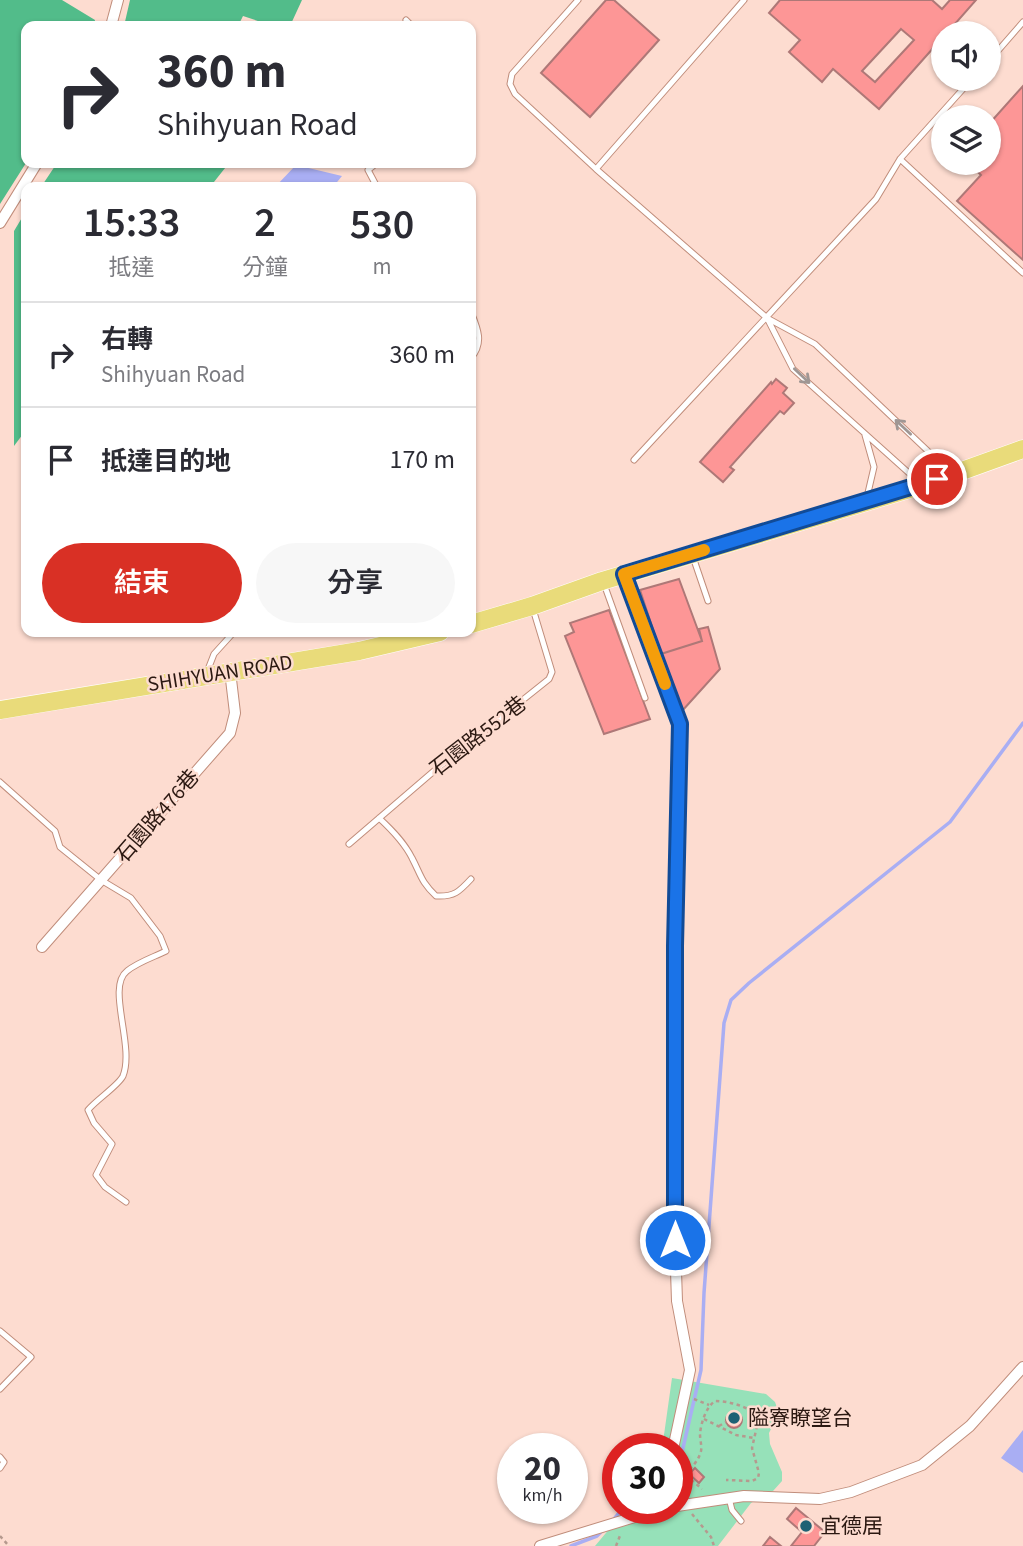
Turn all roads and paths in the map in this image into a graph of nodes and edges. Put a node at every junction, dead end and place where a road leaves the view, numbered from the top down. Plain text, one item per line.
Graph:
1 (118, 0) edge
2 (578, 0) edge
3 (744, 0) edge
4 (112, 21) edge
5 (1023, 22) edge
6 (1001, 47) edge
7 (961, 91) edge
8 (900, 159) junction
9 (596, 169) junction
10 (21, 189) edge
11 (0, 223) edge
12 (1023, 274) edge
13 (767, 318) junction
14 (476, 323) edge
15 (476, 352) edge
16 (864, 432) junction
17 (1023, 449) edge
18 (634, 460) dead end
19 (952, 474) junction
20 (923, 485) junction
21 (866, 500) junction
22 (692, 554) junction
23 (624, 574) junction
24 (602, 581) junction
25 (708, 601) dead end
26 (532, 606) junction
27 (476, 623) edge
28 (229, 637) edge
29 (418, 637) edge
30 (230, 671) junction
31 (205, 676) junction
32 (645, 698) dead end
33 (0, 710) edge
34 (0, 782) edge
35 (379, 818) junction
36 (349, 844) dead end
37 (471, 879) dead end
38 (101, 880) junction
39 (42, 947) dead end
40 (126, 1202) dead end
41 (0, 1331) edge
42 (1023, 1367) edge
43 (0, 1388) edge
44 (700, 1401) dead end
45 (709, 1405) junction
46 (704, 1419) junction
47 (726, 1422) dead end
48 (719, 1426) junction
49 (676, 1433) edge
50 (754, 1438) junction
51 (0, 1457) edge
52 (693, 1463) edge
53 (0, 1468) edge
54 (726, 1480) dead end
55 (693, 1482) edge
56 (702, 1489) dead end
57 (729, 1499) junction
58 (693, 1504) edge
59 (693, 1519) edge
60 (741, 1521) dead end
61 (612, 1524) edge
62 (0, 1536) edge
63 (9, 1546) edge
64 (540, 1546) edge
65 (714, 1546) edge

1 - 4 street
2 - 9 lane
3 - 9 lane
5 - 6 lane
7 - 8 lane
8 - 12 lane
8 - 13 lane
9 - 13 lane
10 - 11 street
13 -> 16 lane
13 - 18 lane
19 -> 13 lane
14 - 15 lane
16 - 20 lane
16 - 21 lane
17 - 19 main road
19 - 20 main road
20 - 21 main road
21 - 22 main road
22 - 23 main road
22 - 25 lane
23 - 24 main road
23 - 49 street
24 - 26 main road
24 - 32 lane
26 - 27 main road
26 - 35 lane, 石園路552巷
28 - 31 lane
29 - 30 main road, SHIHYUAN ROAD
30 - 31 main road, SHIHYUAN ROAD
30 - 38 street, 石園路476巷
31 - 33 main road, SHIHYUAN ROAD
34 - 38 lane
35 - 36 lane, 石園路552巷
35 - 37 lane
38 - 39 street, 石園路476巷
38 - 40 lane
41 - 43 lane
42 - 57 street
44 - 45 path
45 - 46 path
45 - 50 path
46 - 48 path
46 - 52 path
47 - 48 path
48 - 50 path
50 - 54 path
51 - 53 lane
55 - 56 path
57 - 58 street
57 - 60 lane
59 - 65 path
61 - 64 street
62 - 63 path

